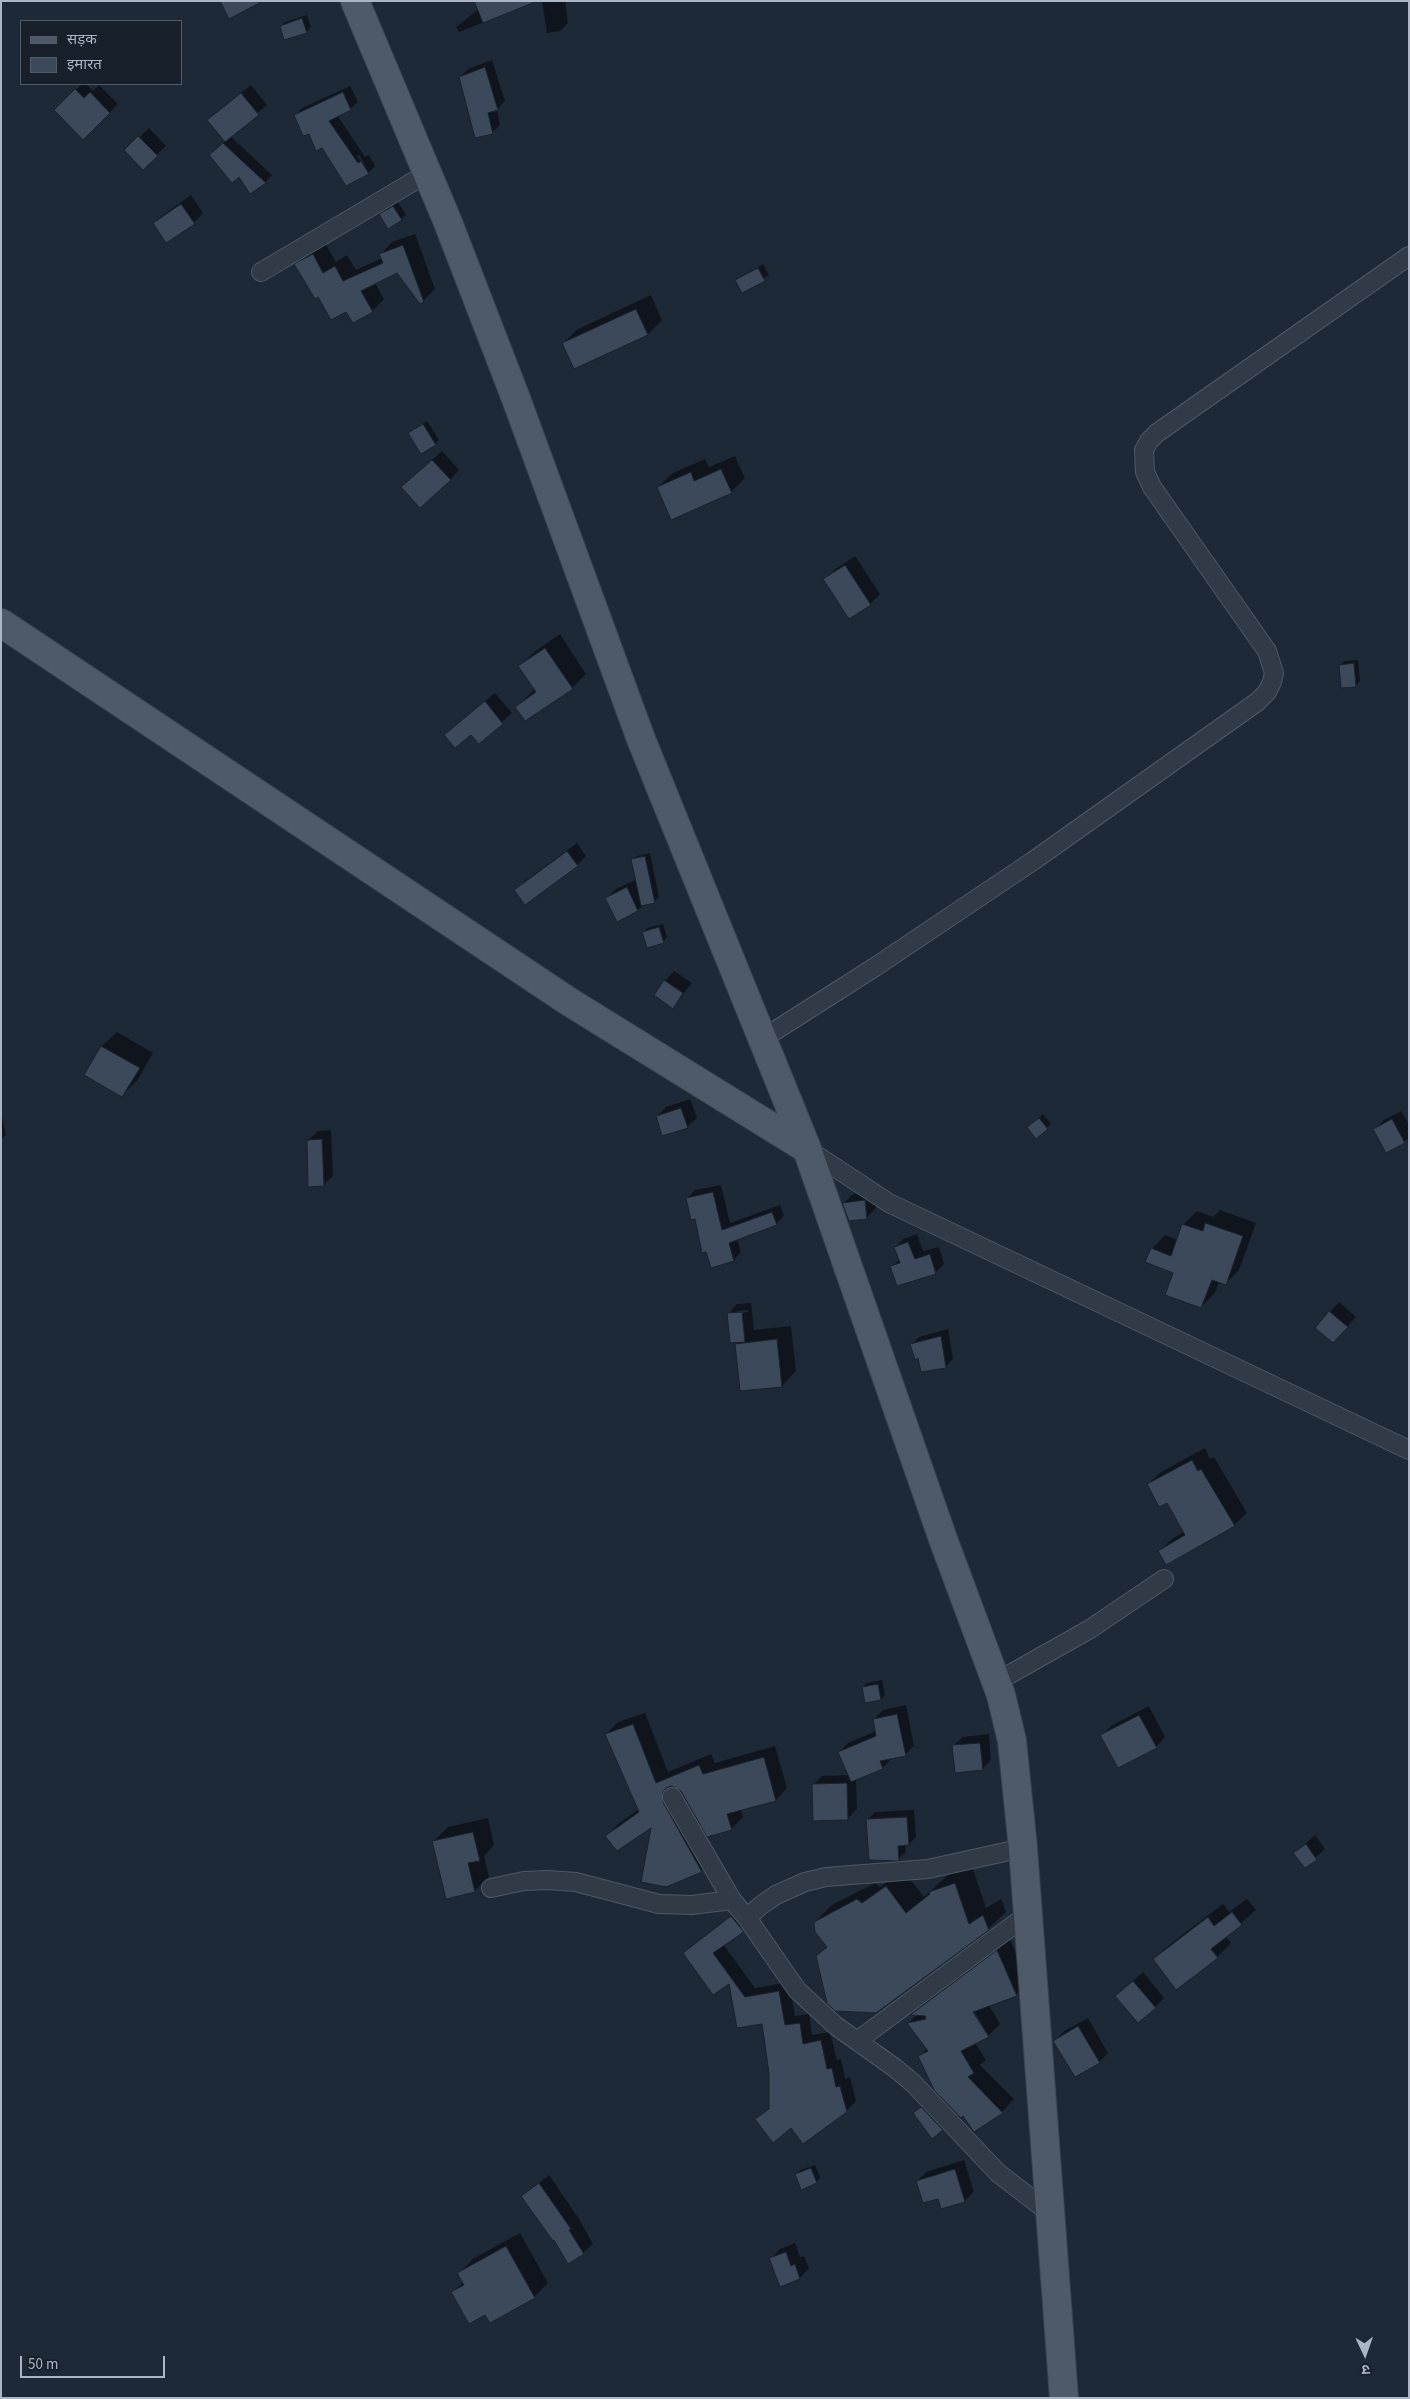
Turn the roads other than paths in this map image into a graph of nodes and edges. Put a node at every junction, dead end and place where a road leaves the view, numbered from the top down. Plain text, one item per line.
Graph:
1 (355, 1) edge
2 (426, 174) junction
3 (1409, 256) edge
4 (261, 272) dead end
5 (1, 623) edge
6 (762, 1039) junction
7 (807, 1149) junction
8 (1409, 1450) edge
9 (1164, 1579) dead end
10 (996, 1682) junction
11 (672, 1797) dead end
12 (1023, 1848) junction
13 (491, 1888) dead end
14 (732, 1900) junction
15 (1027, 1916) junction
16 (747, 1918) junction
17 (856, 2041) junction
18 (1050, 2213) junction
19 (1064, 2398) edge

1 - 2 main road
2 - 4 street
2 - 6 main road
3 - 6 street
5 - 7 main road
6 - 7 main road
7 - 8 street
7 - 10 main road
9 - 10 street
10 - 12 main road
11 - 14 street
12 - 15 main road
12 - 16 street
13 - 14 street
14 - 16 street
15 - 17 street
15 - 18 main road
16 - 17 street
17 - 18 street
18 - 19 main road

